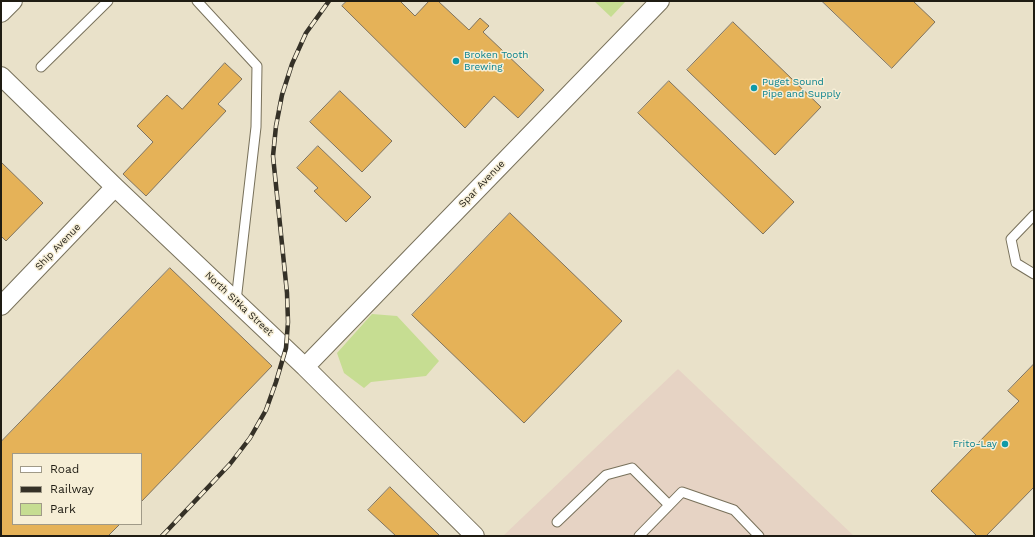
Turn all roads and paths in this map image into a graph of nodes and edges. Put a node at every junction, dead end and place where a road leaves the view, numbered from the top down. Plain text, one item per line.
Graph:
1 (13, 1) edge
2 (108, 1) edge
3 (198, 1) edge
4 (660, 1) edge
5 (1, 13) edge
6 (41, 67) dead end
7 (1, 76) edge
8 (115, 187) junction
9 (1034, 215) edge
10 (1034, 274) edge
11 (236, 301) junction
12 (1, 306) edge
13 (305, 367) junction
14 (669, 505) junction
15 (557, 522) dead end
16 (475, 536) edge
17 (639, 536) edge
18 (759, 536) edge

1 - 5 street
2 - 6 lane
3 - 11 lane
4 - 13 street, Spar Avenue
7 - 8 street, North Sitka Street
8 - 11 street, North Sitka Street
8 - 12 street, Ship Avenue
9 - 10 lane
11 - 13 street, North Sitka Street
13 - 16 street, North Sitka Street
14 - 15 lane
14 - 17 lane
14 - 18 lane

